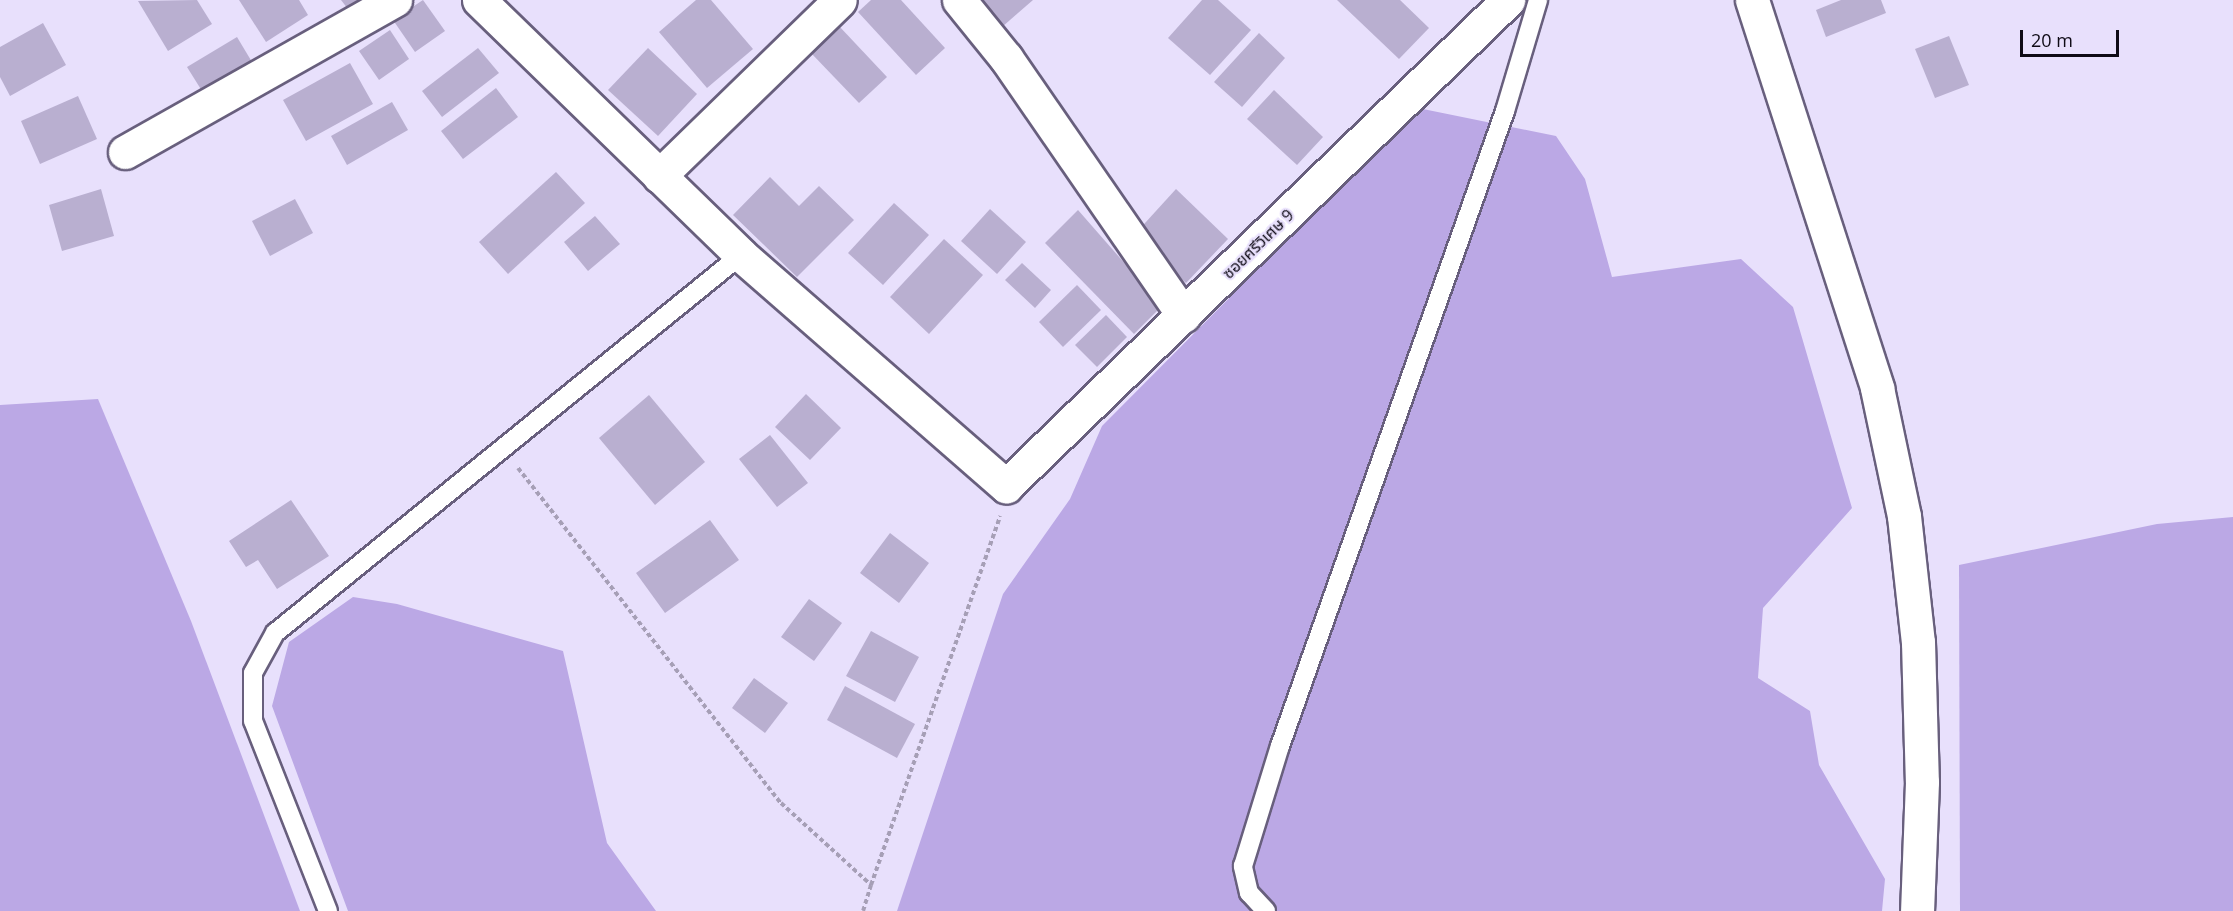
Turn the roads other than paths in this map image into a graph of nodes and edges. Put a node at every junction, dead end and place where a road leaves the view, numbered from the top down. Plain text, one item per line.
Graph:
1 (395, 0) edge
2 (479, 0) edge
3 (840, 0) edge
4 (959, 0) edge
5 (1508, 0) edge
6 (1538, 0) edge
7 (1752, 0) edge
8 (125, 152) dead end
9 (660, 176) junction
10 (741, 255) junction
11 (1184, 316) junction
12 (328, 911) edge
13 (1266, 911) edge
14 (1917, 911) edge

1 - 8 street
2 - 9 street
3 - 9 street
4 - 11 street
5 - 11 street, ซอยศรีวิเศษ 9
6 - 13 lane
7 - 14 street
9 - 10 street
10 - 11 street, ซอยศรีวิเศษ 9
10 - 12 lane

